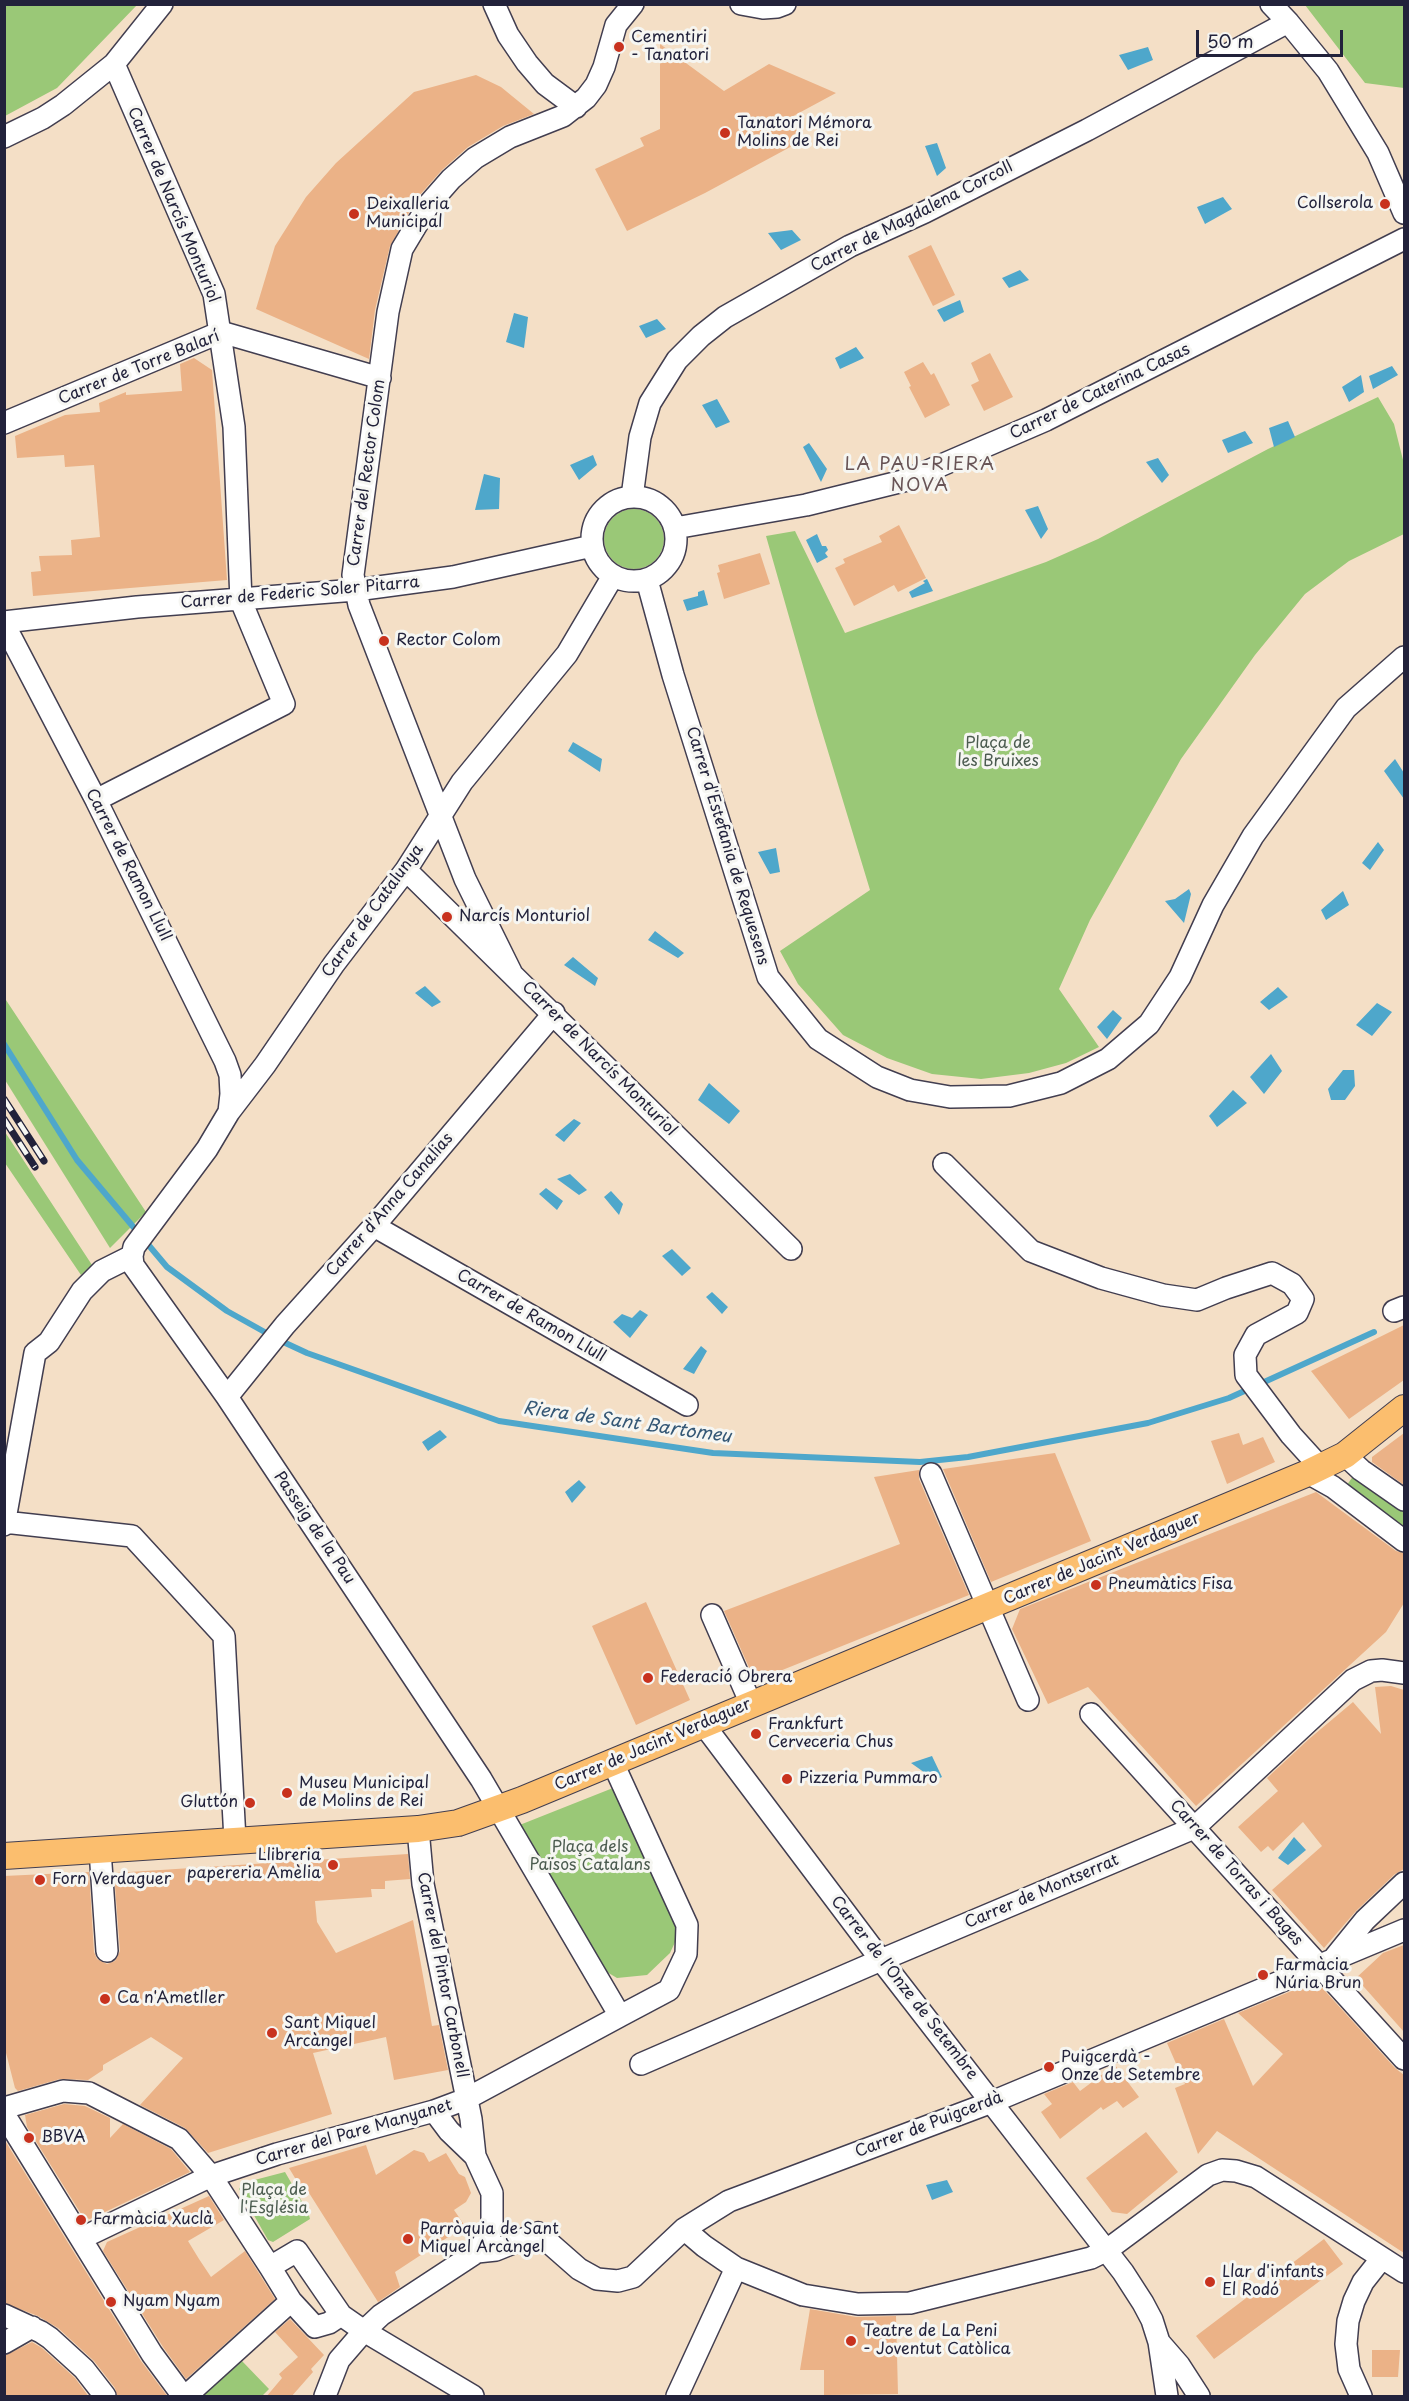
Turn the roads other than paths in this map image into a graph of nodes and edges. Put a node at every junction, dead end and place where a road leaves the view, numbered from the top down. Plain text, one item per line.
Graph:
1 (162, 4) edge
2 (494, 4) edge
3 (633, 4) edge
4 (741, 4) edge
5 (785, 4) edge
6 (1271, 4) edge
7 (1288, 22) junction
8 (114, 64) junction
9 (576, 107) junction
10 (4, 138) edge
11 (1404, 213) edge
12 (1404, 239) edge
13 (220, 333) junction
14 (380, 378) junction
15 (4, 423) edge
16 (632, 497) junction
17 (675, 528) junction
18 (592, 546) junction
19 (614, 576) junction
20 (647, 580) junction
21 (356, 590) junction
22 (241, 600) junction
23 (4, 623) edge
24 (1404, 657) edge
25 (96, 800) junction
26 (441, 816) junction
27 (406, 870) junction
28 (511, 972) junction
29 (554, 1013) junction
30 (229, 1112) junction
31 (944, 1164) dead end
32 (374, 1226) junction
33 (791, 1249) dead end
34 (133, 1251) junction
35 (227, 1397) junction
36 (687, 1405) dead end
37 (1404, 1408) edge
38 (1345, 1455) junction
39 (1314, 1470) junction
40 (931, 1474) dead end
41 (1404, 1500) edge
42 (5, 1523) edge
43 (1404, 1541) edge
44 (988, 1607) junction
45 (712, 1615) dead end
46 (1404, 1673) edge
47 (1028, 1700) dead end
48 (751, 1704) junction
49 (1091, 1714) dead end
50 (704, 1725) junction
51 (612, 1761) junction
52 (501, 1809) junction
53 (1194, 1828) junction
54 (418, 1829) junction
55 (235, 1840) junction
56 (100, 1850) junction
57 (4, 1856) edge
58 (1404, 1883) edge
59 (1404, 1930) edge
60 (107, 1951) dead end
61 (881, 1960) junction
62 (1327, 1963) junction
63 (620, 2016) junction
64 (1404, 2059) edge
65 (641, 2064) dead end
66 (466, 2099) junction
67 (992, 2102) junction
68 (4, 2108) edge
69 (434, 2111) junction
70 (4, 2114) edge
71 (475, 2156) junction
72 (211, 2176) junction
73 (684, 2229) junction
74 (82, 2238) junction
75 (1107, 2250) junction
76 (477, 2252) junction
77 (1382, 2258) junction
78 (270, 2267) junction
79 (736, 2268) junction
80 (1404, 2272) edge
81 (291, 2301) junction
82 (4, 2315) edge
83 (335, 2319) junction
84 (32, 2327) junction
85 (359, 2337) junction
86 (1159, 2342) junction
87 (4, 2343) edge
88 (105, 2397) edge
89 (184, 2397) edge
90 (325, 2397) edge
91 (474, 2397) edge
92 (677, 2397) edge
93 (1167, 2397) edge
94 (1199, 2397) edge
95 (1361, 2397) edge

1 - 8 street
2 - 9 street
3 - 9 street, Carrer del Rector Colom
4 - 5 street
6 - 7 street
7 - 11 street
7 - 16 street, Carrer de Magdalena Corcoll
8 - 10 street
8 - 13 street, Carrer de Narcís Monturiol
9 - 14 street, Carrer del Rector Colom
12 - 17 street, Carrer de Caterina Casas
13 - 14 street, Carrer de Torre Balarí
13 - 15 street, Carrer de Torre Balarí
13 - 22 street, Carrer de Narcís Monturiol
14 - 21 street, Carrer del Rector Colom
16 - 17 street
16 - 18 street
17 - 20 street
18 - 19 street
18 - 21 street, Carrer de Federic Soler Pitarra
19 - 20 street
19 - 26 street, Carrer de Catalunya
20 - 24 street, Carrer d'Estefania de Requesens
21 - 22 street, Carrer de Federic Soler Pitarra
21 - 26 street, Carrer del Rector Colom
22 - 23 street, Carrer de Federic Soler Pitarra
22 - 25 street
23 - 25 street, Carrer de Ramon Llull
25 - 30 street, Carrer de Ramon Llull
26 - 27 street, Carrer de Catalunya
26 - 28 street, Carrer del Rector Colom
27 - 28 street, Carrer de Narcís Monturiol
27 - 30 street, Carrer de Catalunya
28 - 29 street, Carrer de Narcís Monturiol
29 - 32 street, Carrer d'Anna Canalias
29 - 33 street, Carrer de Narcís Monturiol
30 - 34 street, Carrer de Catalunya
31 - 39 street
32 - 35 street, Carrer d'Anna Canalias
32 - 36 street, Carrer de Ramon Llull
34 - 35 street, Passeig de la Pau
34 - 42 street
35 - 52 street, Passeig de la Pau
37 - 38 main road, Carrer de Jacint Verdaguer
38 - 39 main road, Carrer de Jacint Verdaguer
38 - 41 street
39 - 43 street
39 - 44 main road, Carrer de Jacint Verdaguer
40 - 44 street
42 - 55 street
44 - 47 street
44 - 48 main road, Carrer de Jacint Verdaguer
45 - 48 street
46 - 53 street, Carrer de Montserrat
48 - 50 main road, Carrer de Jacint Verdaguer
49 - 53 street, Carrer de Torras i Bages
50 - 51 main road, Carrer de Jacint Verdaguer
50 - 61 street, Carrer de l'Onze de Setembre
51 - 52 main road, Carrer de Jacint Verdaguer
51 - 63 street
52 - 54 main road, Carrer de Jacint Verdaguer
52 - 63 street
53 - 61 street, Carrer de Montserrat
53 - 62 street, Carrer de Torras i Bages
54 - 55 main road, Carrer de Jacint Verdaguer
54 - 66 street, Carrer del Pintor Carbonell
55 - 56 main road, Carrer de Jacint Verdaguer
56 - 57 main road, Carrer de Jacint Verdaguer
56 - 60 street
58 - 62 street
59 - 62 street, Carrer de Puigcerdà
61 - 65 street, Carrer de Montserrat
61 - 67 street, Carrer de l'Onze de Setembre
62 - 64 street, Carrer de Torras i Bages
62 - 67 street, Carrer de Puigcerdà
63 - 66 street, Carrer del Pare Manyanet
66 - 69 street, Carrer del Pare Manyanet
66 - 71 street, Carrer del Pintor Carbonell
67 - 73 street, Carrer de Puigcerdà
67 - 75 street, Carrer de l'Onze de Setembre
68 - 72 street
69 - 71 street, Carrer del Pintor Carbonell
69 - 72 street, Carrer del Pare Manyanet
70 - 74 street
71 - 76 street, Carrer del Pintor Carbonell
72 - 74 street, Carrer del Pare Manyanet
72 - 78 street
73 - 76 street, Carrer de Puigcerdà
73 - 79 street
74 - 89 street
75 - 77 street
75 - 79 street
75 - 86 street, Carrer de l'Onze de Setembre
76 - 85 street
77 - 80 street
77 - 95 street
78 - 81 street
78 - 83 street
79 - 92 street
81 - 83 street
81 - 89 street
82 - 84 street
83 - 85 street
84 - 87 street
84 - 88 street
85 - 90 street
85 - 91 street
86 - 93 street
86 - 94 street

